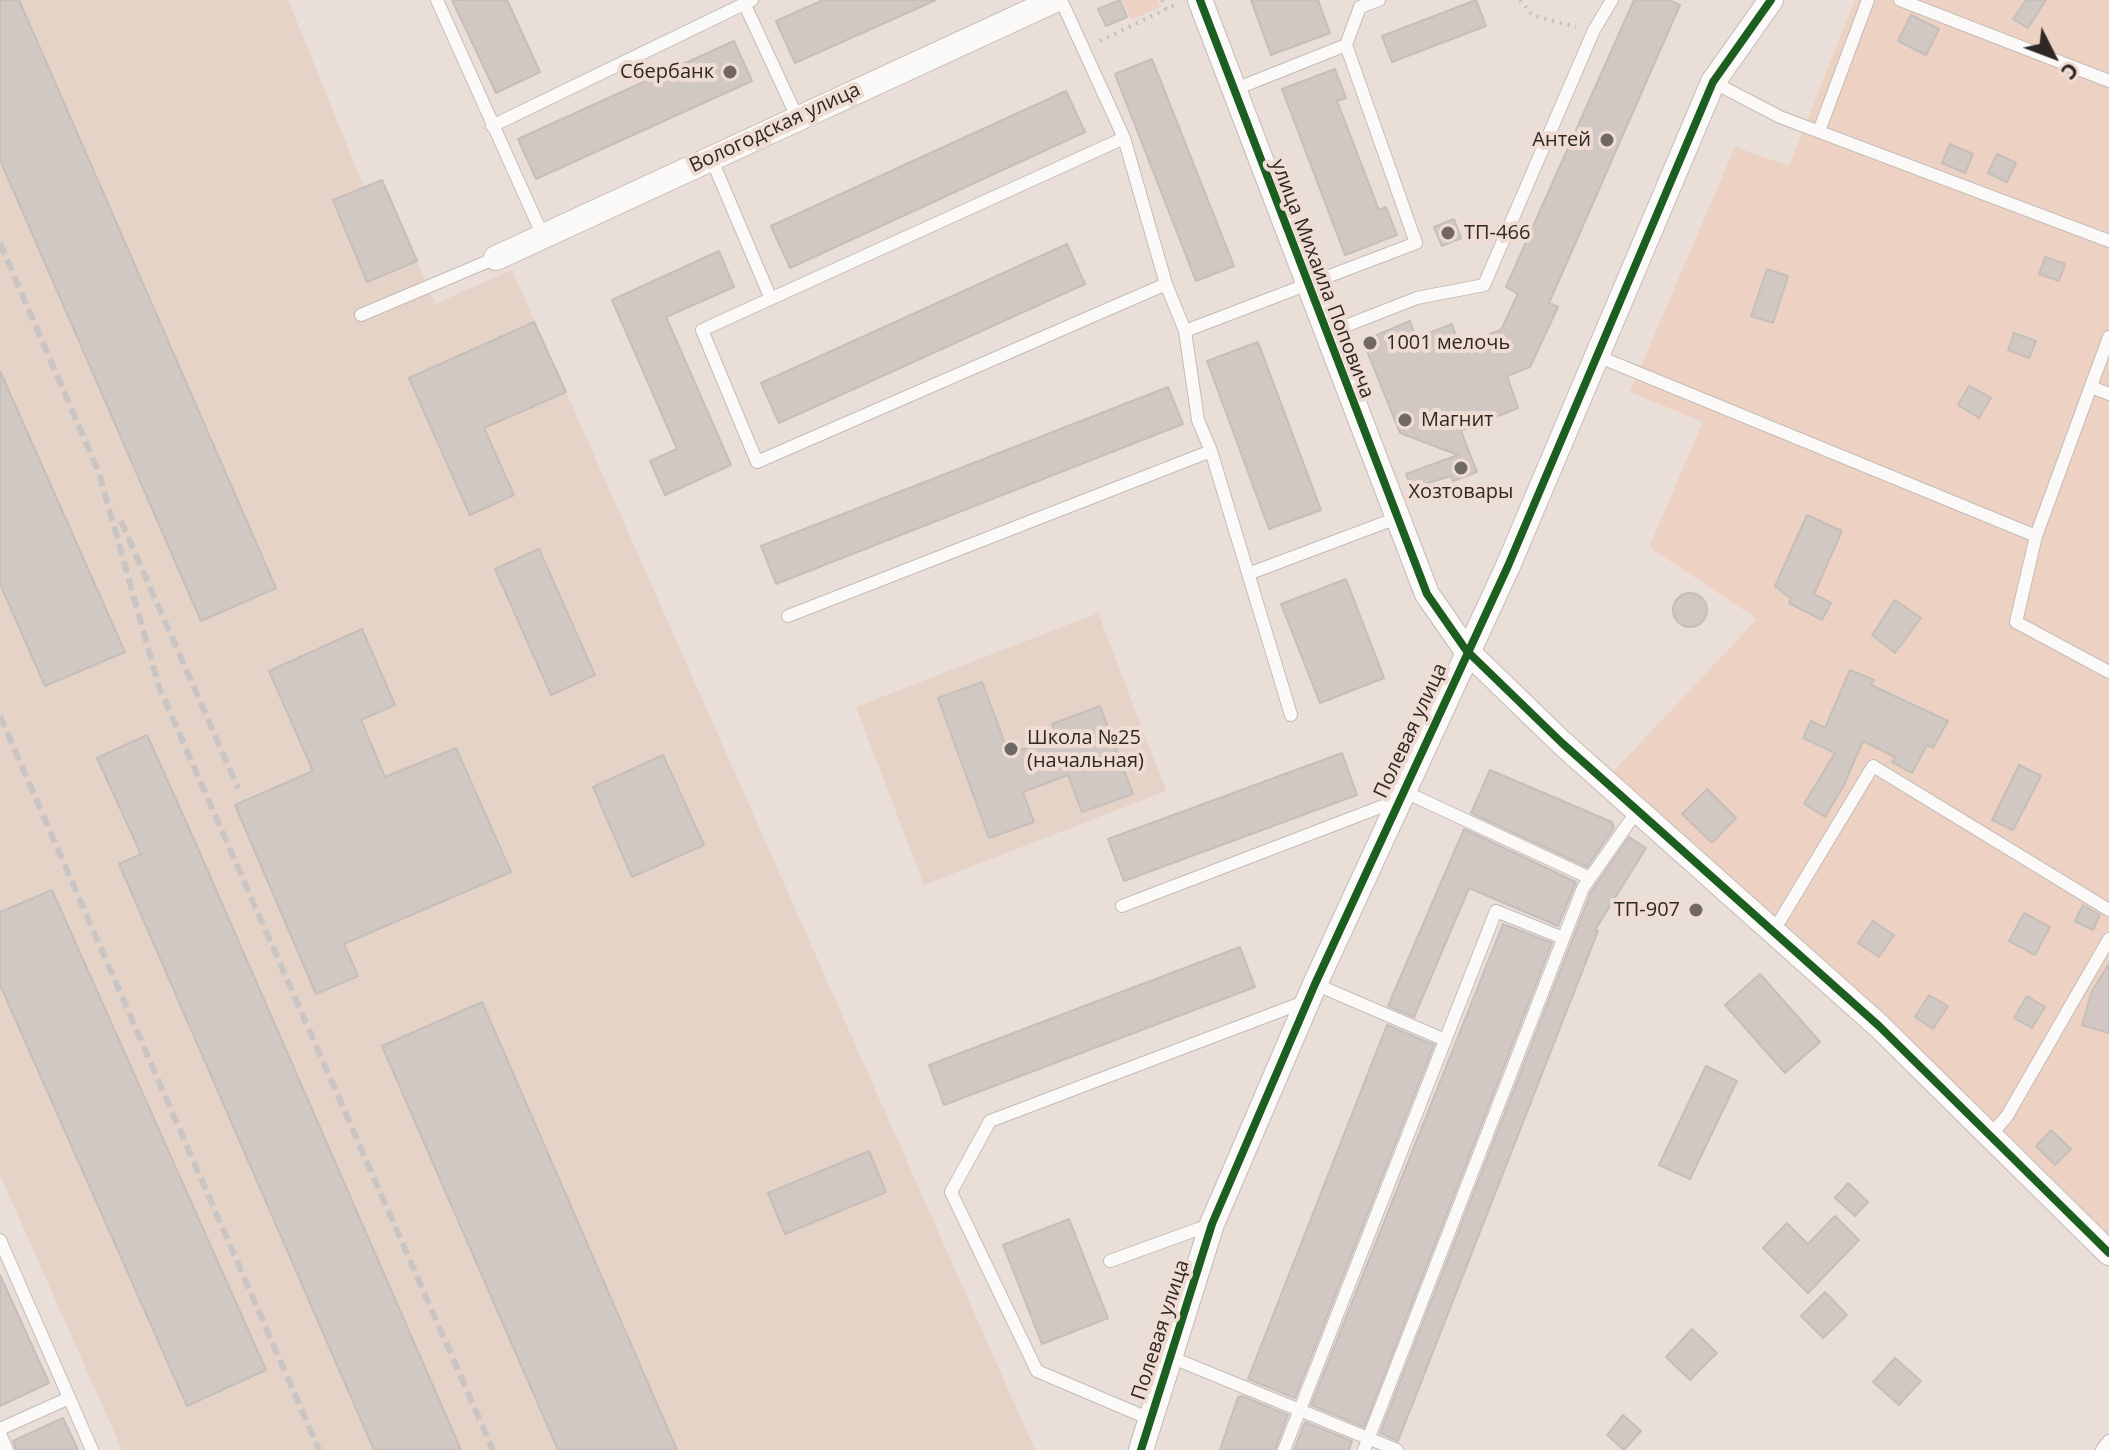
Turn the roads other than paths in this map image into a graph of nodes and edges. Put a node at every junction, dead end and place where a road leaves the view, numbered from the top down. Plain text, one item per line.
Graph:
1 (437, 0) edge
2 (1055, 0) edge
3 (1061, 0) edge
4 (1200, 0) edge
5 (1379, 0) edge
6 (1612, 0) edge
7 (1868, 0) edge
8 (1900, 0) edge
9 (748, 2) edge
10 (1763, 2) edge
11 (1346, 45) junction
12 (2109, 81) edge
13 (1713, 82) junction
14 (1233, 90) junction
15 (797, 117) junction
16 (492, 126) junction
17 (1819, 131) junction
18 (1124, 138) junction
19 (711, 158) junction
20 (543, 236) junction
21 (2109, 241) edge
22 (496, 258) joint
23 (1166, 284) junction
24 (1306, 284) junction
25 (771, 299) junction
26 (361, 315) dead end
27 (1185, 331) junction
28 (1325, 334) junction
29 (2109, 337) edge
30 (1597, 356) junction
31 (2091, 387) junction
32 (2109, 394) edge
33 (1211, 451) junction
34 (1397, 518) junction
35 (2036, 536) junction
36 (1248, 574) junction
37 (788, 616) dead end
38 (1466, 650) junction
39 (2109, 672) edge
40 (1291, 715) dead end
41 (1398, 796) junction
42 (1637, 811) junction
43 (1590, 878) junction
44 (1122, 906) dead end
45 (2109, 910) edge
46 (1773, 932) junction
47 (1563, 938) junction
48 (2109, 939) edge
49 (1311, 992) junction
50 (1445, 1040) junction
51 (1990, 1136) junction
52 (1212, 1224) junction
53 (0, 1240) edge
54 (2109, 1253) edge
55 (1110, 1261) dead end
56 (1168, 1356) junction
57 (69, 1398) junction
58 (1298, 1411) junction
59 (1150, 1419) junction
60 (0, 1432) edge
61 (2109, 1441) edge
62 (1366, 1444) edge
63 (7, 1450) edge
64 (92, 1450) edge
65 (1141, 1450) edge
66 (1284, 1450) edge
67 (1397, 1450) edge
68 (2102, 1450) edge

1 - 16 lane
2 - 15 street, Вологодская улица
3 - 18 lane
4 - 14 street, улица Михаила Поповича
5 - 11 lane
6 - 28 lane
7 - 17 lane
8 - 12 lane
9 - 15 lane
9 - 16 lane
10 - 13 street, Полевая улица
11 - 14 lane
11 - 24 lane
13 - 17 lane
13 - 30 street, Полевая улица
14 - 24 street, улица Михаила Поповича
15 - 19 street, Вологодская улица
16 - 20 lane
17 - 21 lane
18 - 23 lane
18 - 25 lane
19 - 20 street, Вологодская улица
19 - 25 lane
20 - 22 street, Вологодская улица
22 - 26 lane
23 - 25 lane
23 - 27 lane
24 - 27 lane
24 - 28 street, улица Михаила Поповича
27 - 33 lane
28 - 34 street, улица Михаила Поповича
29 - 31 lane
30 - 35 lane
30 - 38 street, Полевая улица
31 - 32 lane
31 - 35 lane
33 - 36 lane
33 - 37 lane
34 - 36 lane
34 - 38 street, улица Михаила Поповича
35 - 39 lane
36 - 40 lane
38 - 41 street, Полевая улица
38 - 42 street, улица Михаила Поповича
41 - 43 lane
41 - 44 lane
41 - 49 street, Полевая улица
42 - 43 lane
42 - 46 street, улица Михаила Поповича
43 - 47 lane
45 - 46 lane
46 - 51 street, улица Михаила Поповича
47 - 50 lane
47 - 62 lane
48 - 51 lane
49 - 50 lane
49 - 52 street, Полевая улица
49 - 59 lane
50 - 58 lane
51 - 54 street, улица Михаила Поповича
52 - 55 lane
52 - 56 street, Полевая улица
53 - 57 lane
56 - 58 lane
56 - 59 street, Полевая улица
57 - 60 lane
57 - 64 lane
58 - 62 lane
58 - 66 lane
59 - 65 street, Полевая улица
60 - 63 lane
61 - 68 lane
62 - 67 lane

